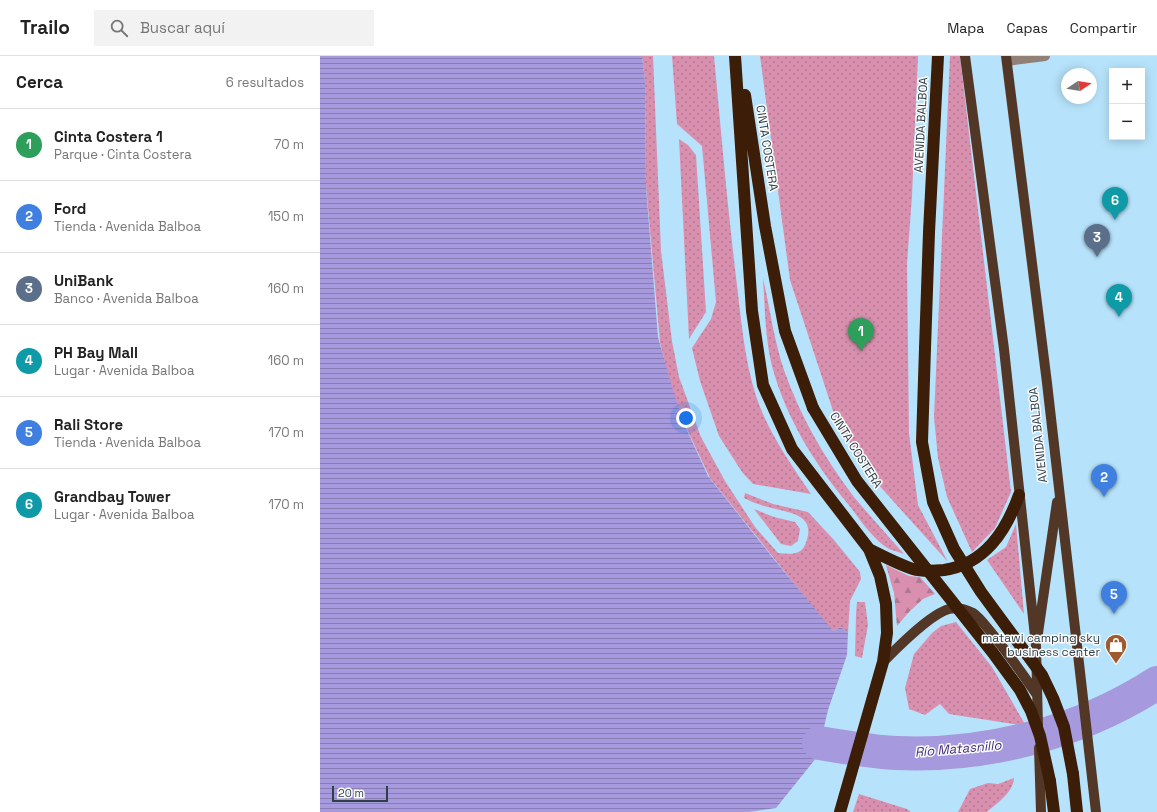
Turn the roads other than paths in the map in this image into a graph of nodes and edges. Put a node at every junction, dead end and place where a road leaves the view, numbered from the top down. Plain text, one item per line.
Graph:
1 (735, 56) edge
2 (739, 56) edge
3 (938, 56) edge
4 (965, 56) edge
5 (1045, 56) edge
6 (1007, 58) edge
7 (1058, 488) junction
8 (1019, 495) junction
9 (869, 549) junction
10 (1036, 646) junction
11 (882, 666) junction
12 (1037, 697) junction
13 (840, 812) edge
14 (1041, 812) edge
15 (1054, 812) edge
16 (1077, 812) edge
17 (1096, 812) edge

1 - 9 highway
2 - 15 highway, CINTA COSTERA, bridge
3 - 16 highway, AVENIDA BALBOA, bridge
4 - 8 main road, AVENIDA BALBOA
5 - 6 street
6 - 7 main road, AVENIDA BALBOA
7 - 10 main road
7 - 17 main road, AVENIDA BALBOA
8 - 9 highway
8 - 10 main road, AVENIDA BALBOA
9 - 11 highway
10 - 12 main road, AVENIDA BALBOA
11 - 12 main road
11 - 13 highway
12 - 14 main road, AVENIDA BALBOA, bridge

